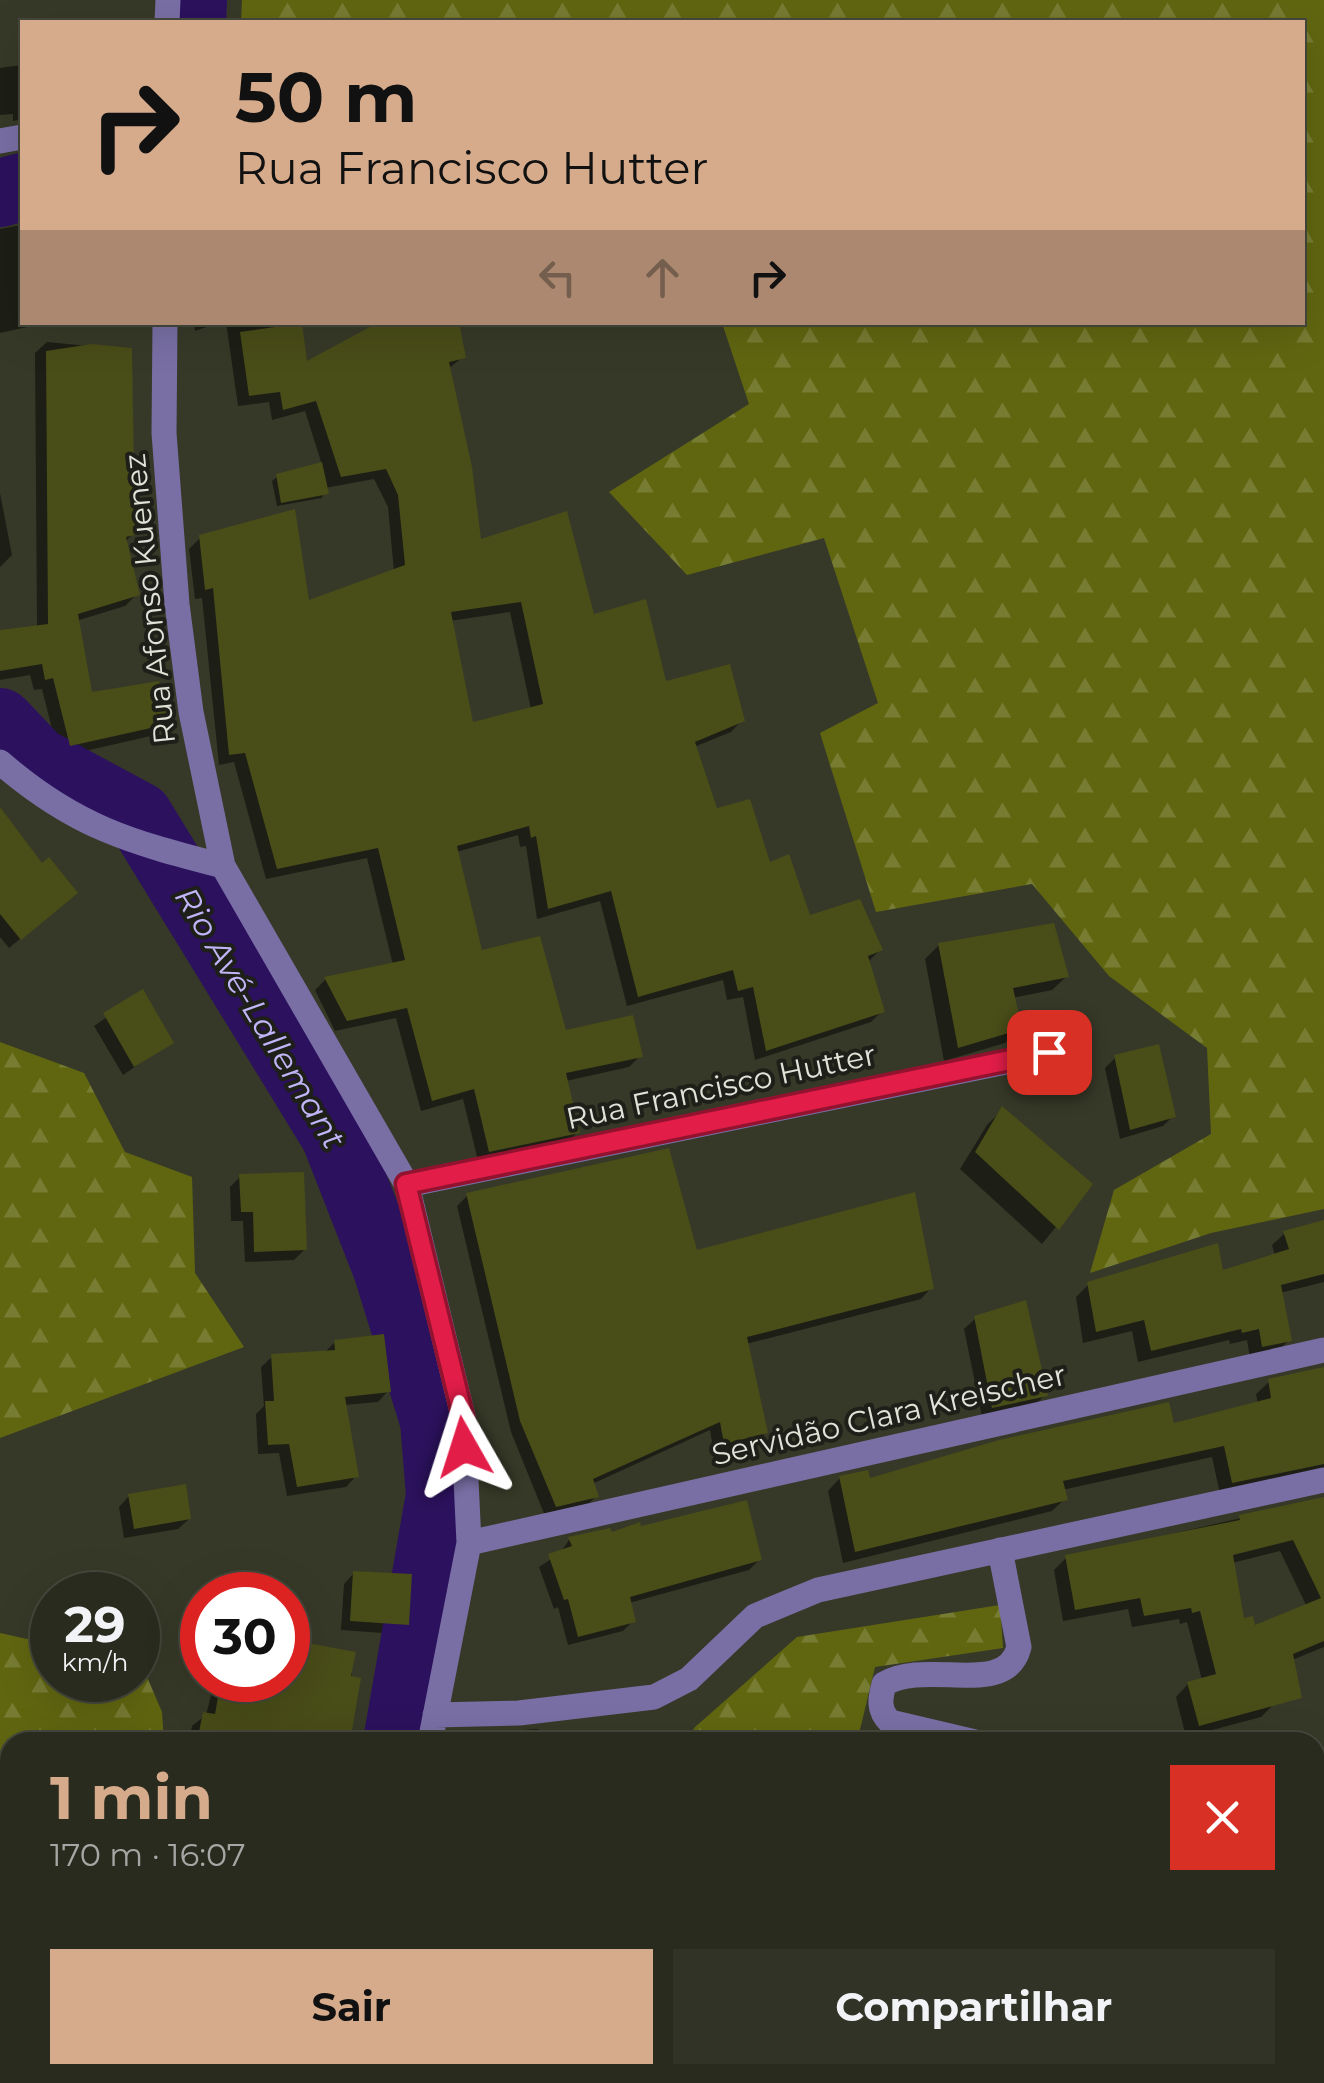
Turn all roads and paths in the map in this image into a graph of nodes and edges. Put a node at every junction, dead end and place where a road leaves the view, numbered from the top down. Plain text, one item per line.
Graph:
1 (165, 325) edge
2 (0, 762) edge
3 (222, 865) junction
4 (1049, 1052) dead end
5 (406, 1184) junction
6 (1324, 1350) edge
7 (1324, 1480) edge
8 (468, 1542) junction
9 (1000, 1550) junction
10 (435, 1716) junction
11 (432, 1732) edge
12 (932, 1732) edge

1 - 3 street, Rua Afonso Kuenez
2 - 3 street
3 - 5 street, Rua Afonso Kuenez
4 - 5 street, Rua Francisco Hutter
5 - 8 street, Rua Afonso Kuenez
6 - 8 street, Servidão Clara Kreischer
7 - 9 street
8 - 10 street, Rua Afonso Kuenez
9 - 10 street
9 - 12 street
10 - 11 street, Rua Afonso Kuenez

